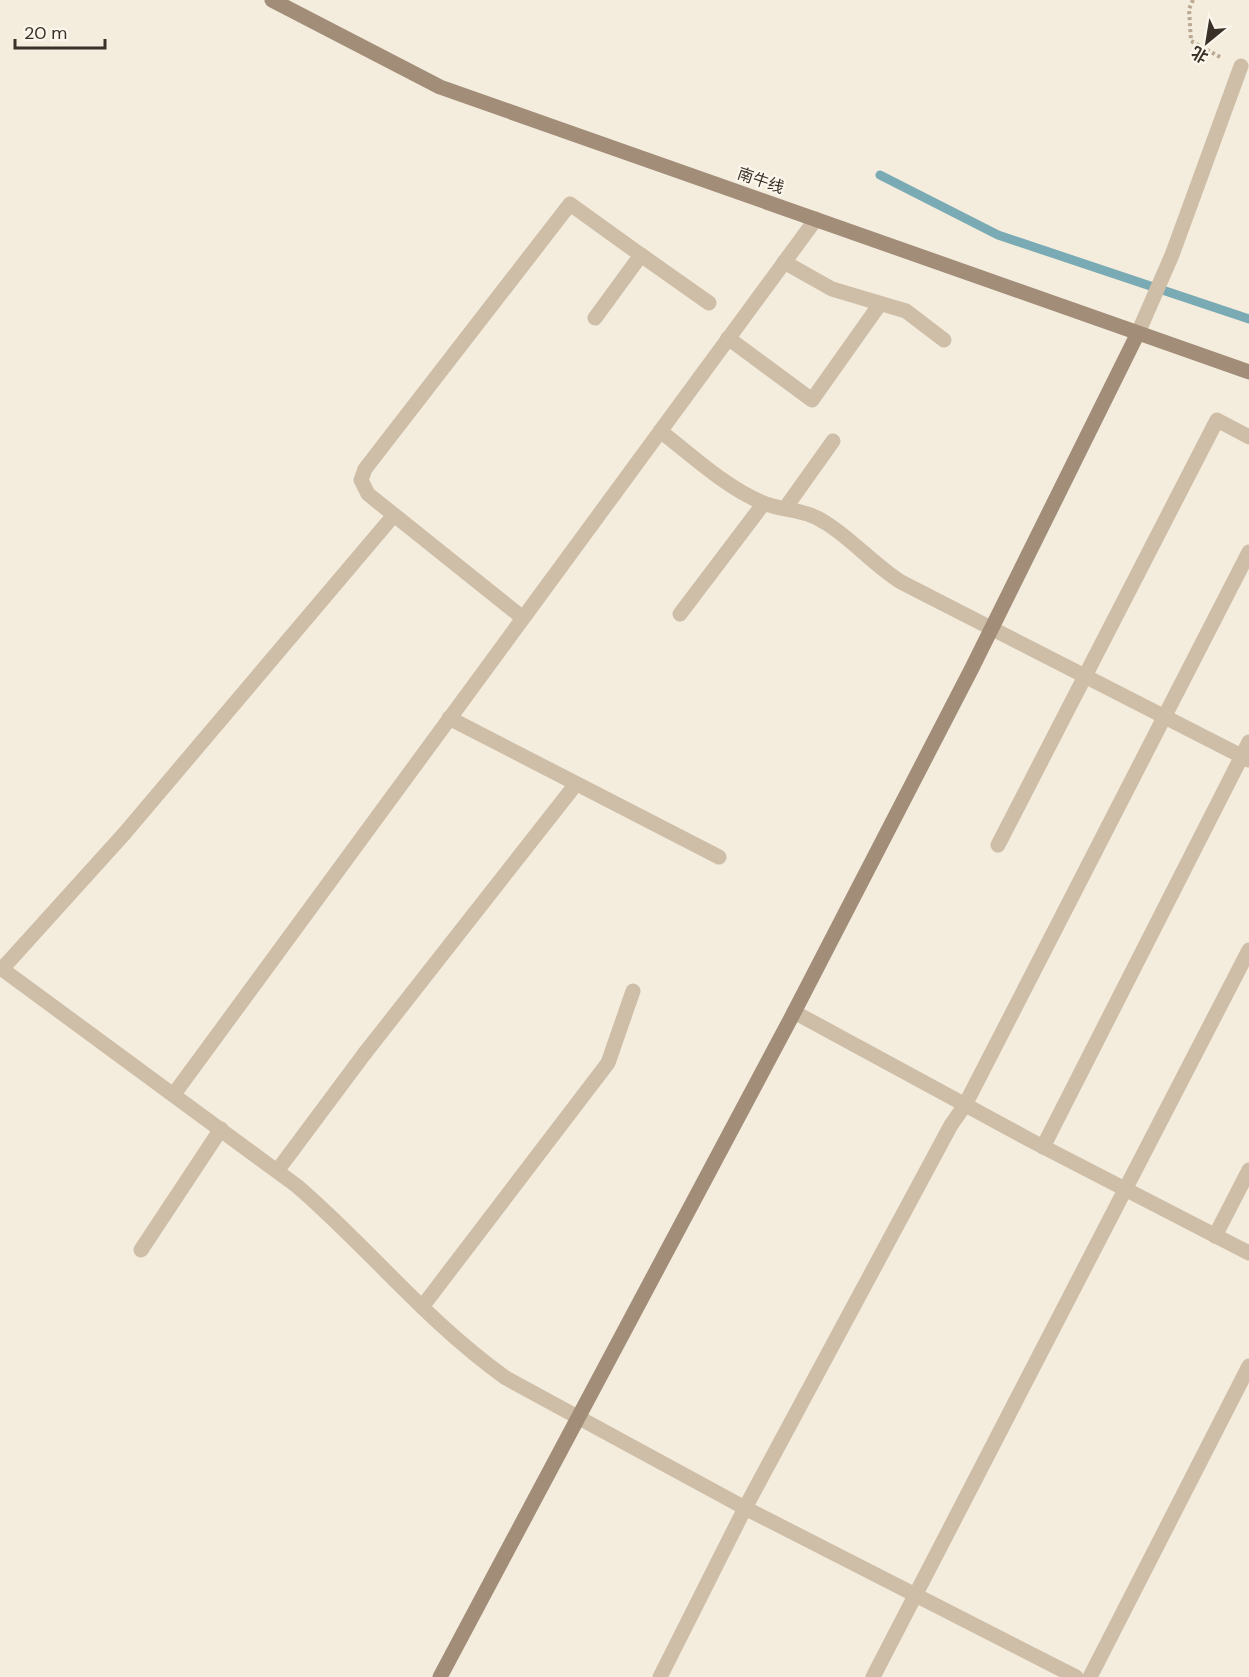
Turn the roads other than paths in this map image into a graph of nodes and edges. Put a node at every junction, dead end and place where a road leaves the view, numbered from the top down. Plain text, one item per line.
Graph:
1 (272, 0) edge
2 (1241, 66) road end
3 (816, 219) junction
4 (641, 255) junction
5 (784, 262) junction
6 (709, 303) dead end
7 (880, 304) junction
8 (595, 318) dead end
9 (1138, 333) junction
10 (728, 338) junction
11 (944, 340) dead end
12 (1249, 372) edge
13 (660, 431) junction
14 (1249, 437) edge
15 (833, 441) dead end
16 (764, 503) junction
17 (786, 507) junction
18 (394, 515) junction
19 (1249, 552) edge
20 (680, 614) dead end
21 (523, 618) junction
22 (993, 627) junction
23 (1085, 675) junction
24 (1165, 716) junction
25 (449, 718) junction
26 (1247, 753) edge
27 (576, 784) junction
28 (998, 845) dead end
29 (719, 857) dead end
30 (1249, 950) edge
31 (633, 991) dead end
32 (794, 1012) junction
33 (174, 1094) junction
34 (965, 1105) junction
35 (221, 1130) junction
36 (1043, 1147) junction
37 (1249, 1170) edge
38 (277, 1171) junction
39 (1125, 1190) junction
40 (1215, 1236) junction
41 (141, 1250) dead end
42 (1249, 1253) edge
43 (423, 1307) junction
44 (1249, 1366) edge
45 (578, 1418) junction
46 (746, 1508) junction
47 (915, 1594) junction
48 (440, 1677) edge
49 (660, 1677) edge
50 (873, 1677) edge
51 (1076, 1677) edge
52 (1090, 1677) edge

1 - 3 street, 南牛线
2 - 9 street
3 - 5 street
3 - 9 street, 南牛线
4 - 6 street
4 - 8 street
4 - 18 street
5 - 7 street
5 - 10 street
7 - 10 street
7 - 11 street
9 - 12 street, 南牛线
9 - 22 street
10 - 13 street
13 - 16 street
13 - 21 street
14 - 23 street
15 - 17 street
16 - 17 street
16 - 20 street
17 - 22 street
18 - 21 street
18 - 33 street
19 - 24 street
21 - 25 street
22 - 23 street
22 - 32 street
23 - 24 street
23 - 28 street
24 - 26 street
24 - 34 street
25 - 27 street
25 - 33 street
26 - 36 street
27 - 29 street
27 - 38 street
30 - 39 street
31 - 43 street
32 - 34 street
32 - 45 street
33 - 35 street
34 - 36 street
34 - 46 street
35 - 38 street
35 - 41 street
36 - 39 street
37 - 40 street
38 - 43 street
39 - 40 street
39 - 47 street
40 - 42 street
43 - 45 street
44 - 52 street
45 - 46 street
45 - 48 street
46 - 47 street
46 - 49 street
47 - 50 street
47 - 51 street

